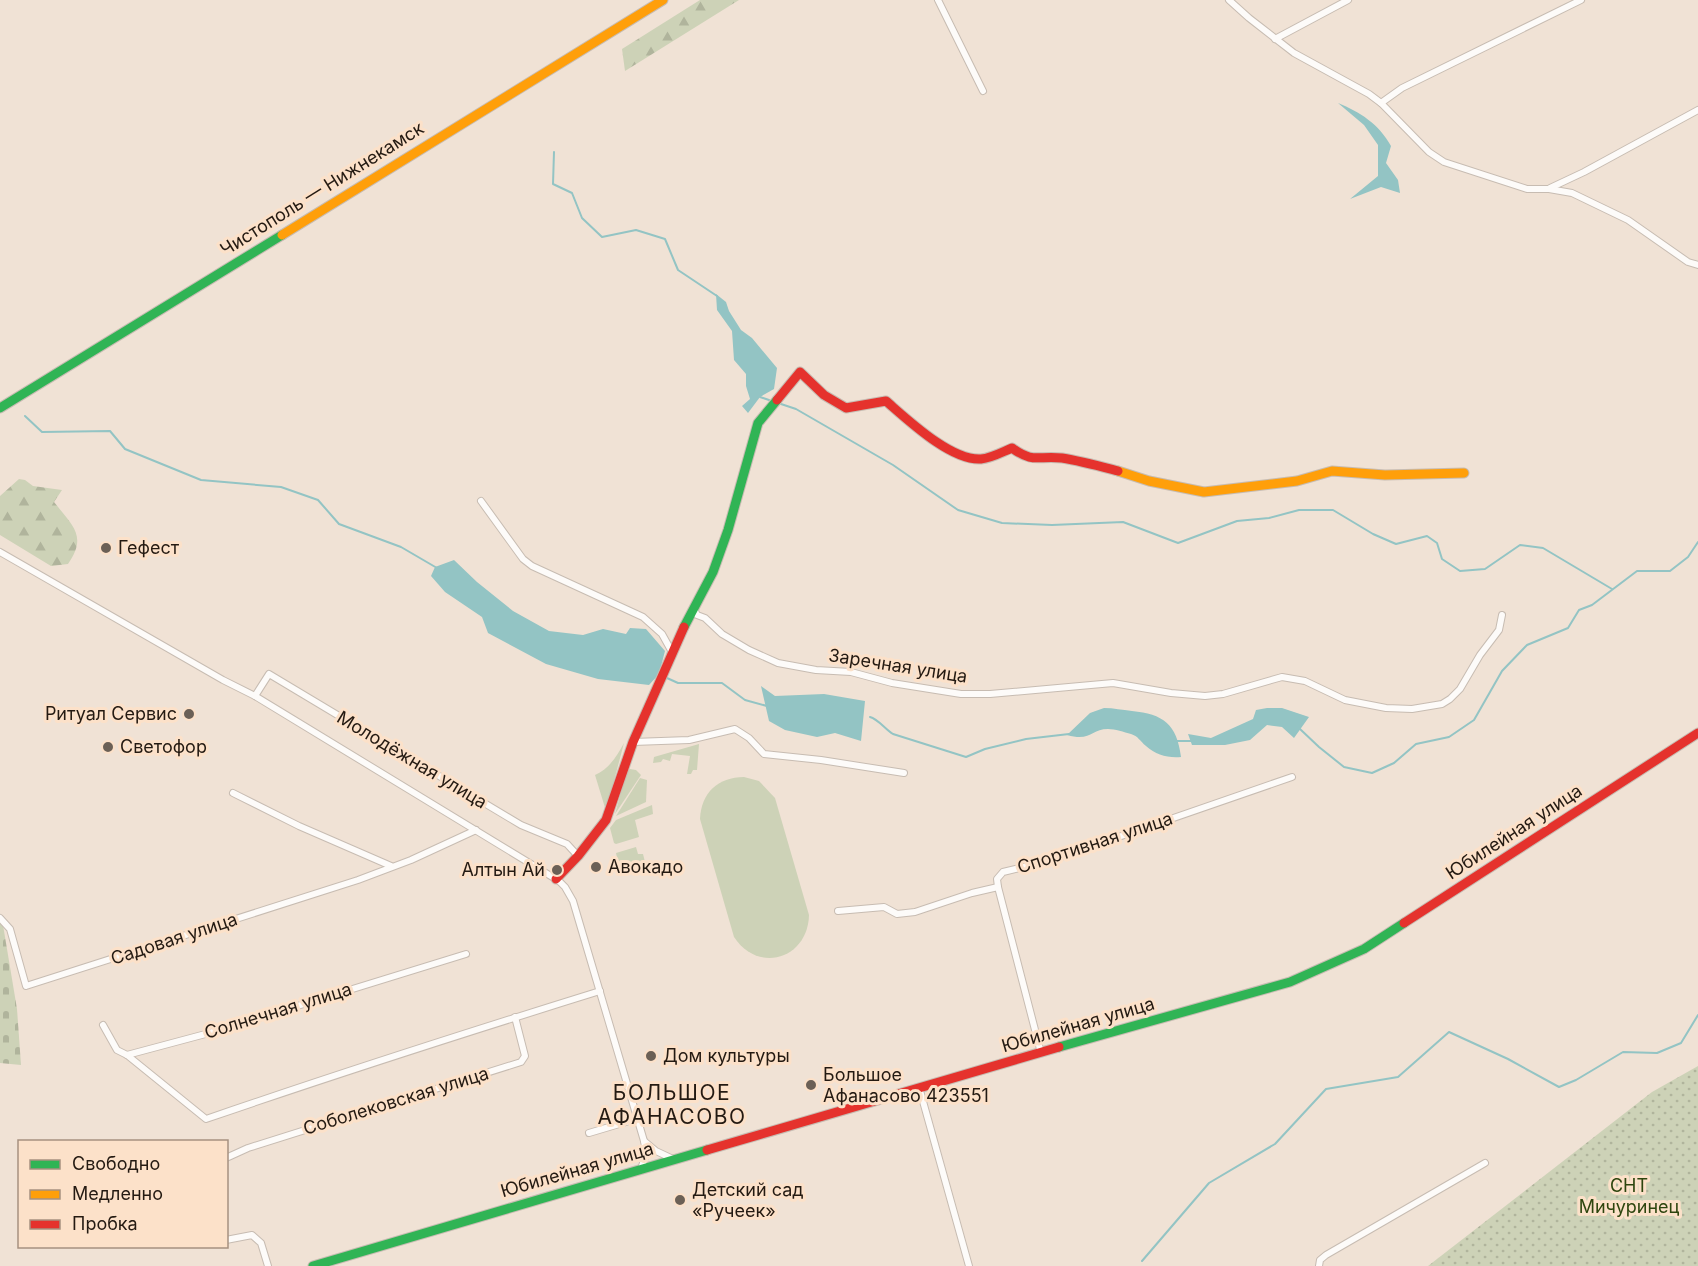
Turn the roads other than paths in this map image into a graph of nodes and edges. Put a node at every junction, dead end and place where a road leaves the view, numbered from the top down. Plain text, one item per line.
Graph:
1 (663, 0) edge
2 (938, 0) edge
3 (1229, 0) edge
4 (1348, 0) edge
5 (1581, 0) edge
6 (1275, 39) junction
7 (983, 91) dead end
8 (1381, 103) junction
9 (1698, 110) edge
10 (1549, 189) junction
11 (1698, 265) edge
12 (0, 408) edge
13 (1464, 473) dead end
14 (481, 501) dead end
15 (0, 552) edge
16 (694, 609) junction
17 (1502, 615) dead end
18 (672, 652) junction
19 (255, 696) junction
20 (1698, 733) edge
21 (633, 742) junction
22 (904, 773) dead end
23 (1292, 777) dead end
24 (232, 794) dead end
25 (476, 830) junction
26 (578, 856) junction
27 (392, 866) junction
28 (556, 879) junction
29 (998, 887) junction
30 (838, 911) dead end
31 (0, 918) edge
32 (466, 954) dead end
33 (600, 991) junction
34 (515, 1017) junction
35 (103, 1025) dead end
36 (1041, 1053) junction
37 (127, 1055) junction
38 (919, 1086) junction
39 (636, 1119) junction
40 (589, 1133) dead end
41 (644, 1141) junction
42 (228, 1157) edge
43 (673, 1159) junction
44 (1485, 1163) dead end
45 (641, 1169) junction
46 (228, 1240) edge
47 (268, 1266) edge
48 (313, 1266) edge
49 (969, 1266) edge
50 (1319, 1266) edge

1 - 12 street, Чистополь — Нижнекамск
2 - 7 street
3 - 6 street
4 - 6 street
5 - 8 street
6 - 8 street
8 - 10 street
9 - 10 street
10 - 11 street
13 - 16 street
14 - 18 street
15 - 19 street, Молодёжная улица
16 - 17 street, Заречная улица
16 - 18 street
18 - 21 street
19 - 25 street, Молодёжная улица
19 - 26 street, Молодёжная улица
20 - 36 street, Юбилейная улица
21 - 22 street
21 - 26 street
23 - 29 street, Спортивная улица
24 - 27 street
25 - 27 street, Молодёжная улица
25 - 28 street, Молодёжная улица
26 - 28 street
27 - 31 street, Садовая улица
28 - 33 street, Молодёжная улица
29 - 30 street, Спортивная улица
29 - 36 street
32 - 37 street, Солнечная улица
33 - 34 street
33 - 39 street, Молодёжная улица
34 - 37 street
34 - 42 street, Соболековская улица
35 - 37 street
36 - 38 street, Юбилейная улица
38 - 43 street, Юбилейная улица
38 - 49 street
39 - 40 street, Юбилейная улица
39 - 41 street, Молодёжная улица
41 - 43 street
41 - 45 street, Молодёжная улица
43 - 45 street, Юбилейная улица
44 - 50 street
45 - 48 street, Юбилейная улица
46 - 47 street

